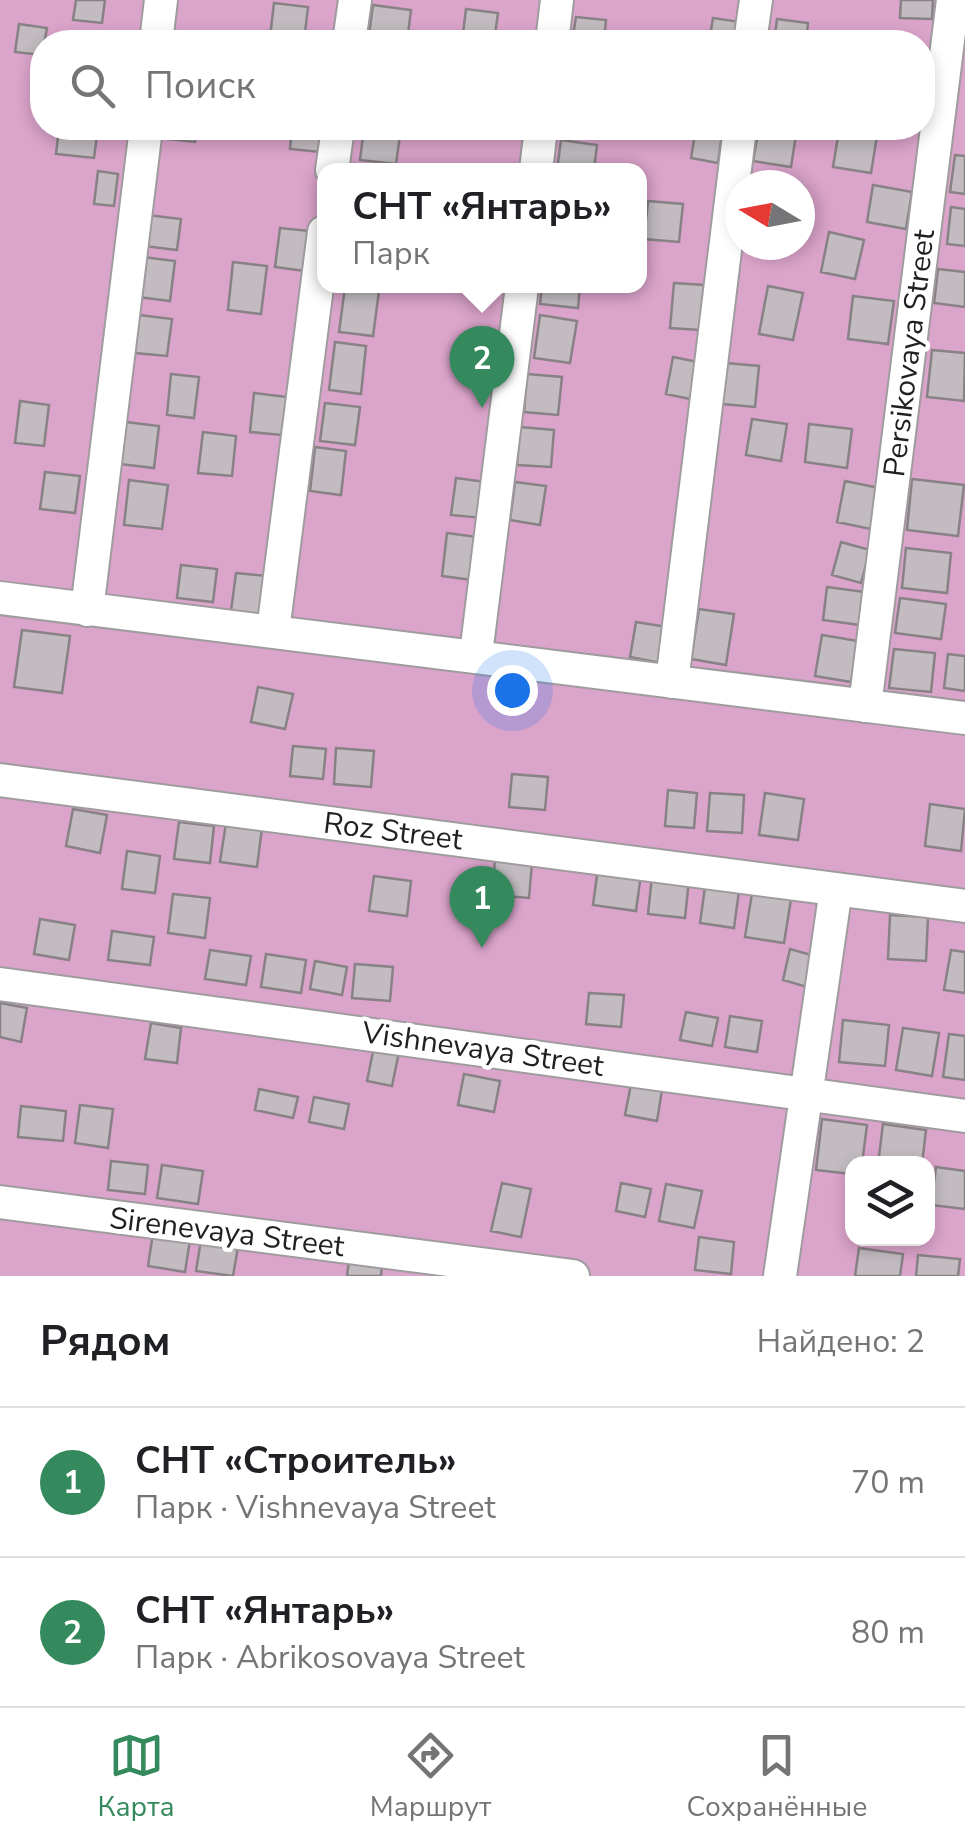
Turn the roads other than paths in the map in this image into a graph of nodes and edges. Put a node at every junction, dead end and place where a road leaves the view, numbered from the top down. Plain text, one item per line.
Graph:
1 (161, 0) edge
2 (354, 0) edge
3 (557, 0) edge
4 (756, 0) edge
5 (953, 0) edge
6 (157, 30) edge
7 (350, 30) edge
8 (553, 30) edge
9 (752, 30) edge
10 (145, 140) edge
11 (739, 140) edge
12 (317, 286) edge
13 (521, 293) edge
14 (0, 598) edge
15 (87, 610) junction
16 (272, 631) junction
17 (476, 654) junction
18 (672, 682) junction
19 (864, 706) junction
20 (965, 718) edge
21 (0, 780) edge
22 (836, 889) junction
23 (965, 906) edge
24 (0, 984) edge
25 (808, 1094) junction
26 (965, 1116) edge
27 (0, 1202) edge
28 (572, 1276) edge
29 (780, 1276) edge

1 - 6 street
2 - 7 street
3 - 8 street
4 - 9 street
5 - 19 street, Persikovaya Street
10 - 15 street
11 - 18 street
12 - 16 street
13 - 17 street
14 - 15 street
15 - 16 street
16 - 17 street
17 - 18 street
18 - 19 street
19 - 20 street
21 - 22 street, Roz Street
22 - 23 street, Roz Street
22 - 25 street
24 - 25 street, Vishnevaya Street
25 - 26 street, Vishnevaya Street
25 - 29 street
27 - 28 street, Sirenevaya Street

